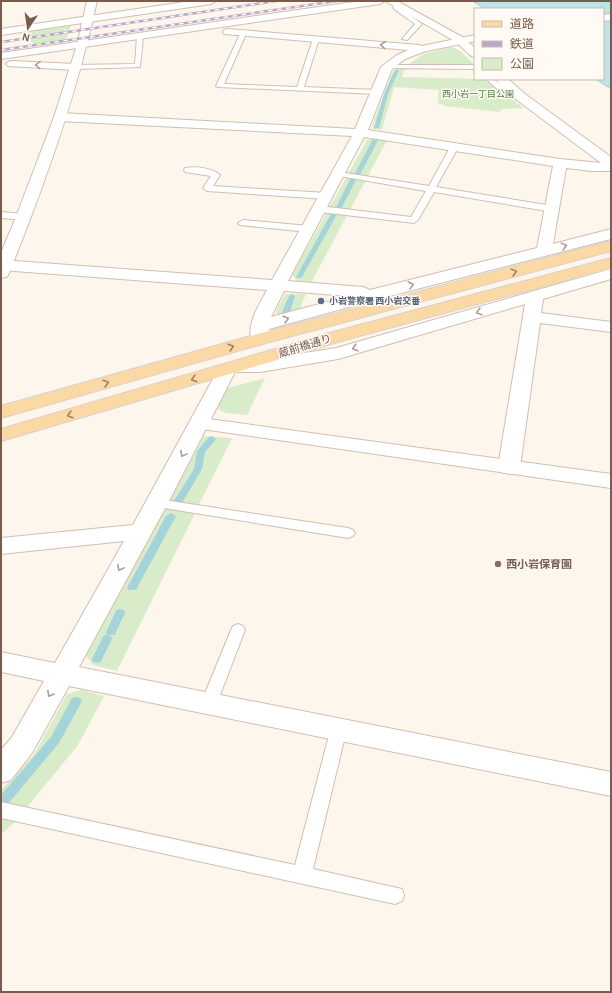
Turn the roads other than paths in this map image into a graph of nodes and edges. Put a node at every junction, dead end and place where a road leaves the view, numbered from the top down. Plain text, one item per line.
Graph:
1 (92, 1) edge
2 (211, 1) edge
3 (380, 1) edge
4 (188, 2) edge
5 (393, 2) edge
6 (88, 18) junction
7 (191, 29) junction
8 (1, 32) edge
9 (243, 34) junction
10 (140, 37) junction
11 (474, 38) edge
12 (316, 39) junction
13 (406, 39) dead end
14 (460, 40) junction
15 (82, 45) junction
16 (422, 49) junction
17 (474, 53) edge
18 (1, 56) edge
19 (1, 64) edge
20 (75, 67) junction
21 (387, 67) junction
22 (474, 67) edge
23 (490, 80) edge
24 (502, 80) edge
25 (300, 89) junction
26 (377, 92) junction
27 (521, 97) junction
28 (60, 117) junction
29 (360, 133) junction
30 (455, 146) junction
31 (560, 163) junction
32 (611, 164) edge
33 (611, 167) edge
34 (188, 170) dead end
35 (338, 174) junction
36 (431, 188) junction
37 (327, 196) junction
38 (320, 209) junction
39 (553, 209) junction
40 (1, 215) edge
41 (24, 217) junction
42 (243, 223) dead end
43 (309, 230) junction
44 (611, 234) edge
45 (611, 246) edge
46 (544, 251) junction
47 (611, 263) edge
48 (2, 268) edge
49 (611, 274) edge
50 (278, 285) junction
51 (372, 295) junction
52 (535, 295) junction
53 (532, 317) junction
54 (611, 327) edge
55 (260, 333) junction
56 (232, 368) junction
57 (1, 412) edge
58 (204, 424) junction
59 (1, 435) edge
60 (509, 467) junction
61 (611, 482) edge
62 (157, 503) junction
63 (140, 532) junction
64 (348, 533) dead end
65 (1, 546) edge
66 (238, 630) dead end
67 (1, 662) edge
68 (62, 673) junction
69 (209, 704) junction
70 (339, 728) junction
71 (1, 771) edge
72 (611, 784) edge
73 (1, 810) edge
74 (302, 875) junction
75 (395, 895) dead end

1 - 6 street
2 - 4 street
3 - 7 street
4 - 6 street
5 - 13 lane
5 - 14 street
6 - 8 street
6 - 15 street
7 - 9 street
7 - 10 street
9 - 12 street
9 - 25 lane
10 - 15 street
10 - 20 lane
11 - 14 street
16 -> 12 street
12 - 25 lane
14 - 16 street
14 - 17 street
15 - 18 street
15 - 20 street
16 - 21 street
20 -> 19 street
20 - 28 street
21 - 22 lane
21 - 26 street
23 - 27 lane
24 - 27 street
25 - 26 lane
26 - 29 street
27 - 32 street
28 - 29 street
28 - 41 street
29 - 30 street
29 - 35 street
30 - 31 street
30 - 36 lane
31 - 33 street
31 - 39 street
34 - 37 lane
35 - 36 lane
35 - 37 street
36 - 38 lane
36 - 39 lane
37 - 38 street
38 - 43 street
39 - 46 street
40 - 41 lane
41 - 48 street
42 - 43 lane
43 - 50 street
46 -> 44 street
55 -> 45 main road, 蔵前橋通り
51 -> 46 street
47 - 56 main road, 蔵前橋通り
48 - 50 street
49 - 52 street
50 - 51 street
50 - 55 street
55 -> 51 street
52 - 53 street
52 -> 56 street
53 - 54 street
53 - 60 street
57 -> 55 main road, 蔵前橋通り
56 - 58 street
56 -> 59 main road, 蔵前橋通り
58 - 60 street
58 -> 62 street
60 - 61 street
62 - 63 street
62 - 64 lane
63 - 65 street
63 -> 68 street
66 - 69 lane
67 - 68 street
68 - 69 street
68 -> 71 street
69 - 70 street
70 - 72 street
70 - 74 lane
73 - 74 lane
74 - 75 lane

